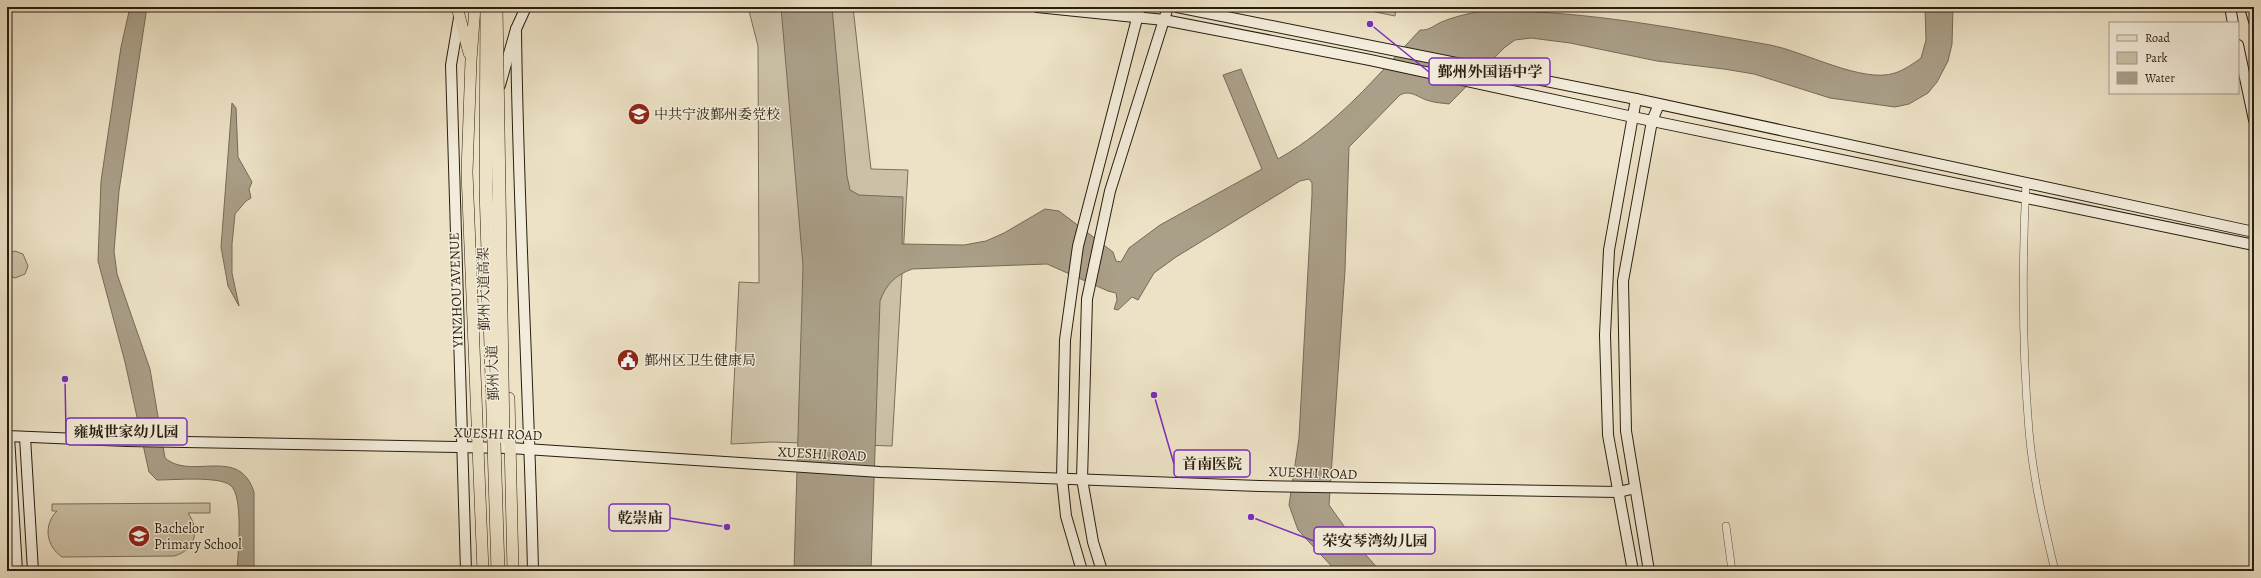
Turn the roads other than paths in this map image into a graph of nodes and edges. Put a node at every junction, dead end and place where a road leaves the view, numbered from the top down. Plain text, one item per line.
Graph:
1 (475, 7) edge
2 (486, 7) edge
3 (496, 7) edge
4 (501, 7) edge
5 (526, 7) edge
6 (1037, 7) edge
7 (1168, 7) edge
8 (1177, 7) edge
9 (2230, 7) edge
10 (2250, 7) edge
11 (458, 12) edge
12 (1139, 12) edge
13 (1164, 20) junction
14 (2254, 21) edge
15 (2233, 22) edge
16 (516, 29) junction
17 (2239, 50) edge
18 (471, 60) junction
19 (500, 85) junction
20 (1636, 99) junction
21 (1659, 104) junction
22 (1633, 117) junction
23 (2254, 120) edge
24 (1652, 121) junction
25 (2026, 182) junction
26 (2025, 199) junction
27 (2254, 232) edge
28 (2254, 245) edge
29 (8, 436) edge
30 (25, 437) junction
31 (479, 446) junction
32 (463, 448) junction
33 (510, 448) junction
34 (530, 448) junction
35 (1062, 478) junction
36 (1082, 479) junction
37 (1635, 488) junction
38 (1619, 492) junction
39 (1726, 526) dead end
40 (17, 571) edge
41 (33, 571) edge
42 (466, 571) edge
43 (483, 571) edge
44 (498, 571) edge
45 (506, 571) edge
46 (513, 571) edge
47 (533, 571) edge
48 (1082, 571) edge
49 (1102, 571) edge
50 (1633, 571) edge
51 (1649, 571) edge
52 (1732, 571) edge
53 (2055, 571) edge

1 - 18 main road, YINZHOU AVENUE
2 - 44 highway, bridge
3 - 45 highway, 鄞州大道高架, bridge
4 - 19 main road, 鄞州大道
5 - 16 street
6 - 12 street
7 - 13 street
8 - 20 street
9 - 15 street
10 - 14 street
11 - 18 main road
11 - 32 street, YINZHOU AVENUE
12 - 13 street
12 - 35 street
13 - 22 street
13 - 36 street
16 - 19 street
16 - 34 street
17 - 23 street
18 - 31 main road, YINZHOU AVENUE
19 - 33 main road, 鄞州大道
20 - 21 street
20 - 22 street
21 - 24 street
21 - 25 street
22 - 24 street
22 - 38 street
24 - 26 street
24 - 37 street
25 - 26 street
25 - 27 street
26 - 28 street
26 - 53 street
29 - 30 street, XUESHI ROAD
29 - 40 street
30 - 32 street, XUESHI ROAD
30 - 41 street
31 - 32 street, XUESHI ROAD
31 - 33 street, XUESHI ROAD
31 - 43 main road, YINZHOU AVENUE
32 - 42 street, YINZHOU AVENUE
33 - 34 street, XUESHI ROAD
33 - 46 main road, 鄞州大道
34 - 35 street, XUESHI ROAD
34 - 47 street
35 - 36 street, XUESHI ROAD
35 - 48 street
36 - 38 street, XUESHI ROAD
36 - 49 street
37 - 38 street, XUESHI ROAD
37 - 51 street
38 - 50 street
39 - 52 street

